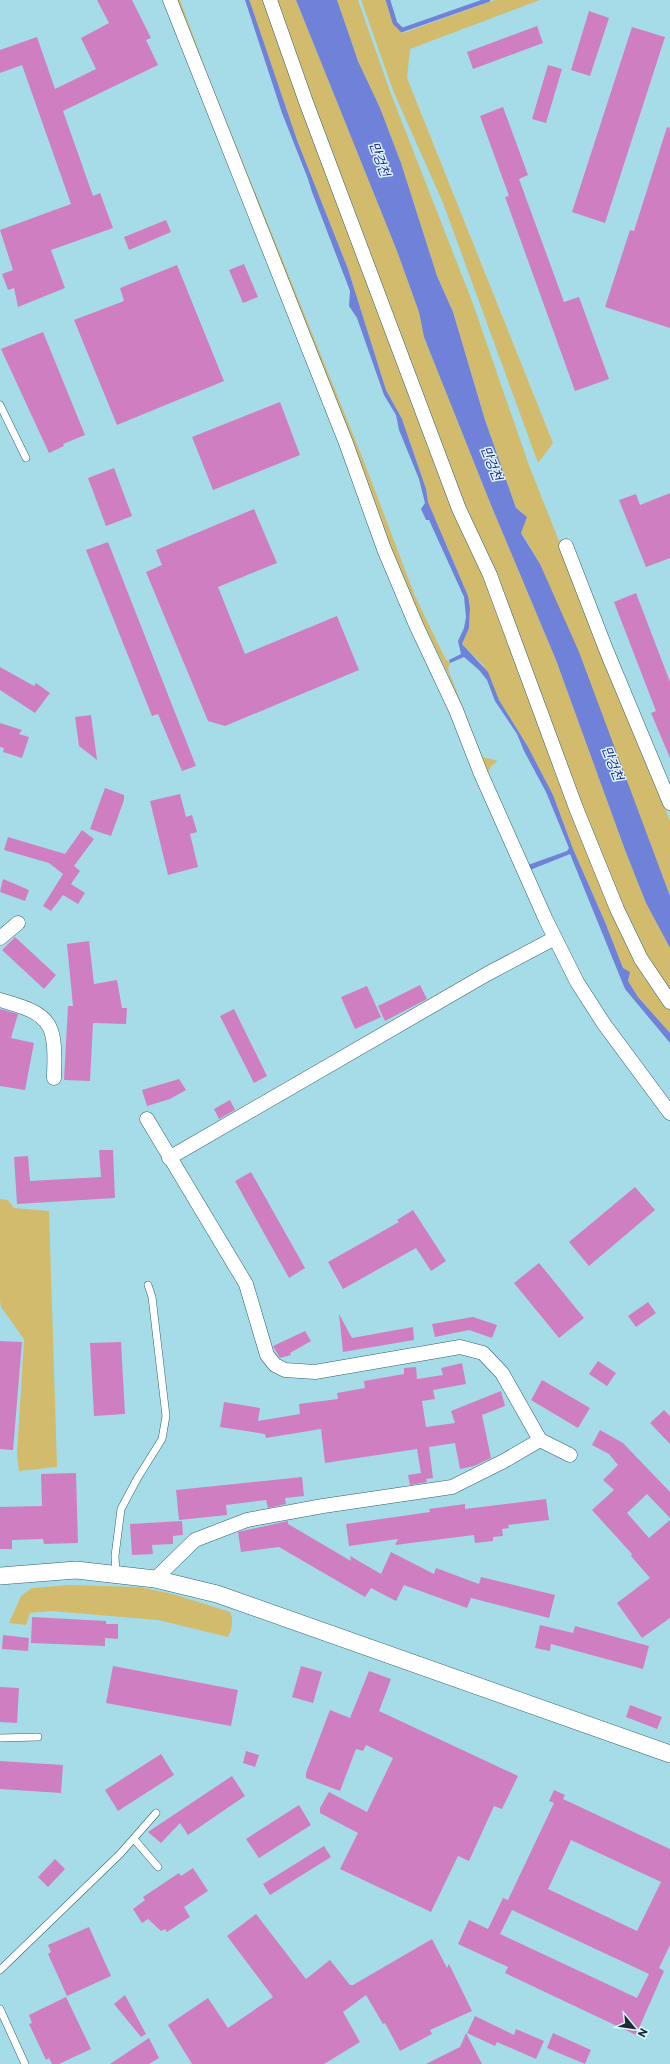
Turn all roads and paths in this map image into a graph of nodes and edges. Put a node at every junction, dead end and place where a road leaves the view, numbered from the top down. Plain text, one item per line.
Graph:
1 (170, 0) edge
2 (270, 0) edge
3 (0, 405) edge
4 (26, 458) dead end
5 (566, 546) dead end
6 (670, 803) edge
7 (18, 923) dead end
8 (0, 938) edge
9 (555, 938) junction
10 (0, 1000) edge
11 (670, 1002) edge
12 (54, 1078) dead end
13 (670, 1113) edge
14 (148, 1119) dead end
15 (170, 1158) junction
16 (148, 1285) dead end
17 (540, 1440) junction
18 (570, 1455) dead end
19 (116, 1575) junction
20 (0, 1576) edge
21 (155, 1579) junction
22 (38, 1737) dead end
23 (0, 1738) edge
24 (670, 1754) edge
25 (156, 1813) dead end
26 (134, 1839) junction
27 (158, 1867) dead end
28 (0, 1970) edge
29 (0, 2009) edge
30 (24, 2064) edge

1 - 9 street
2 - 11 street
3 - 4 lane
5 - 6 street
7 - 8 street
9 - 13 street
9 - 15 street
10 - 12 street
14 - 15 street
15 - 17 street
16 - 19 lane
17 - 18 street
17 - 21 street
19 - 20 street
19 - 21 street
21 - 24 street
22 - 23 lane
25 - 26 lane
26 - 27 lane
26 - 28 lane
29 - 30 lane

